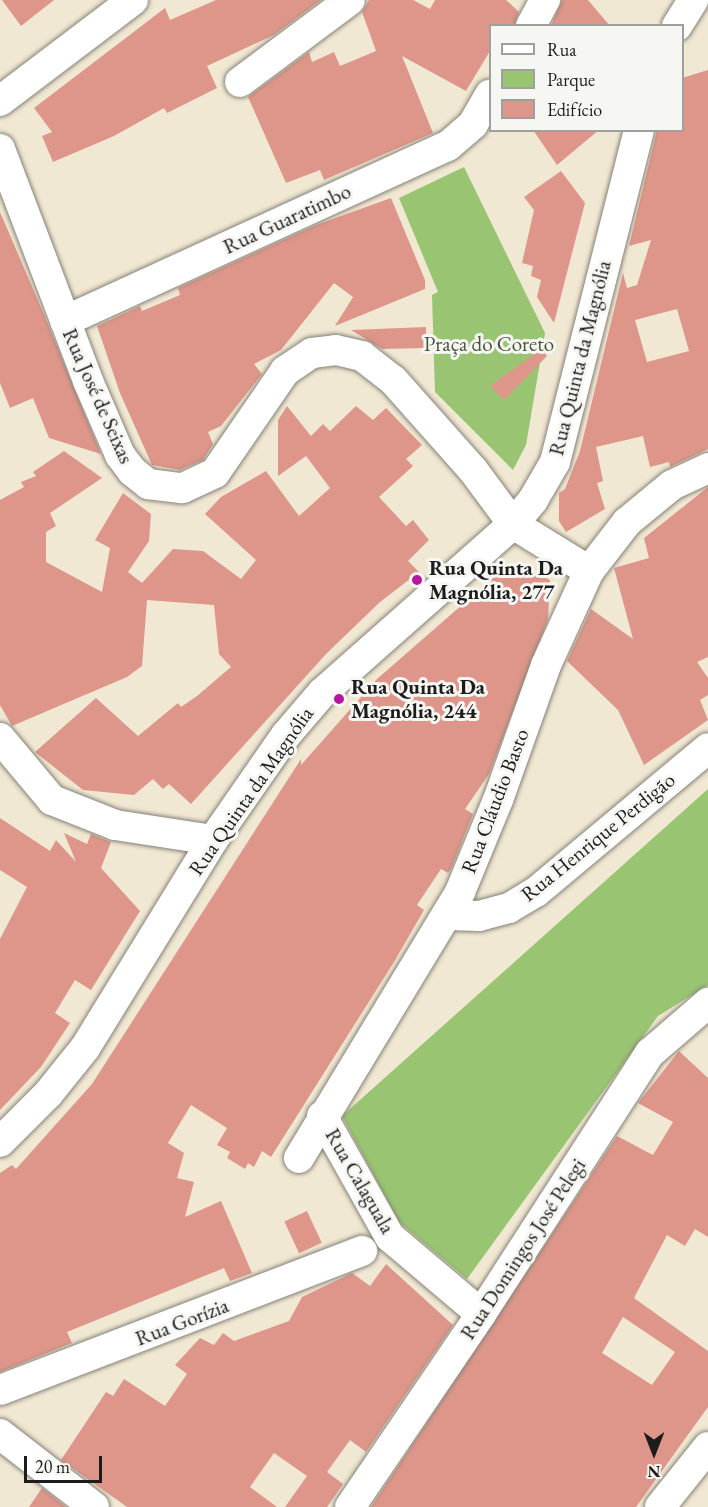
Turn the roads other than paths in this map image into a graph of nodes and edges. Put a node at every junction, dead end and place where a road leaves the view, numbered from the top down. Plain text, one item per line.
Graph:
1 (134, 0) edge
2 (350, 0) edge
3 (545, 0) edge
4 (693, 0) edge
5 (532, 24) edge
6 (678, 24) edge
7 (240, 82) dead end
8 (489, 97) edge
9 (0, 101) edge
10 (638, 132) edge
11 (0, 149) edge
12 (65, 321) junction
13 (708, 468) edge
14 (513, 524) junction
15 (589, 571) junction
16 (0, 738) edge
17 (708, 748) edge
18 (213, 840) junction
19 (448, 915) junction
20 (708, 1003) edge
21 (322, 1116) junction
22 (0, 1142) edge
23 (299, 1158) dead end
24 (362, 1251) dead end
25 (481, 1314) junction
26 (0, 1389) edge
27 (0, 1434) edge
28 (703, 1465) edge
29 (94, 1507) edge
30 (350, 1507) edge
31 (660, 1507) edge

1 - 9 street
2 - 7 street
3 - 5 street
4 - 6 street
8 - 12 street, Rua Guaratimbo
10 - 14 street, Rua Quinta da Magnólia
11 - 12 street, Rua José de Seixas
12 - 14 street, Rua José de Seixas
13 - 15 street, Rua Cláudio Basto
14 - 15 street, Rua José de Seixas
14 - 18 street, Rua Quinta da Magnólia
15 - 19 street, Rua Cláudio Basto
16 - 18 street
17 - 19 street, Rua Henrique Perdigão
18 - 22 street, Rua Quinta da Magnólia
19 - 21 street, Rua Cláudio Basto
20 - 25 street, Rua Domingos José Pelegi
21 - 23 street, Rua Cláudio Basto
21 - 25 street, Rua Calaguala
24 - 26 street, Rua Gorízia
25 - 30 street, Rua Domingos José Pelegi
27 - 29 street
28 - 31 street

